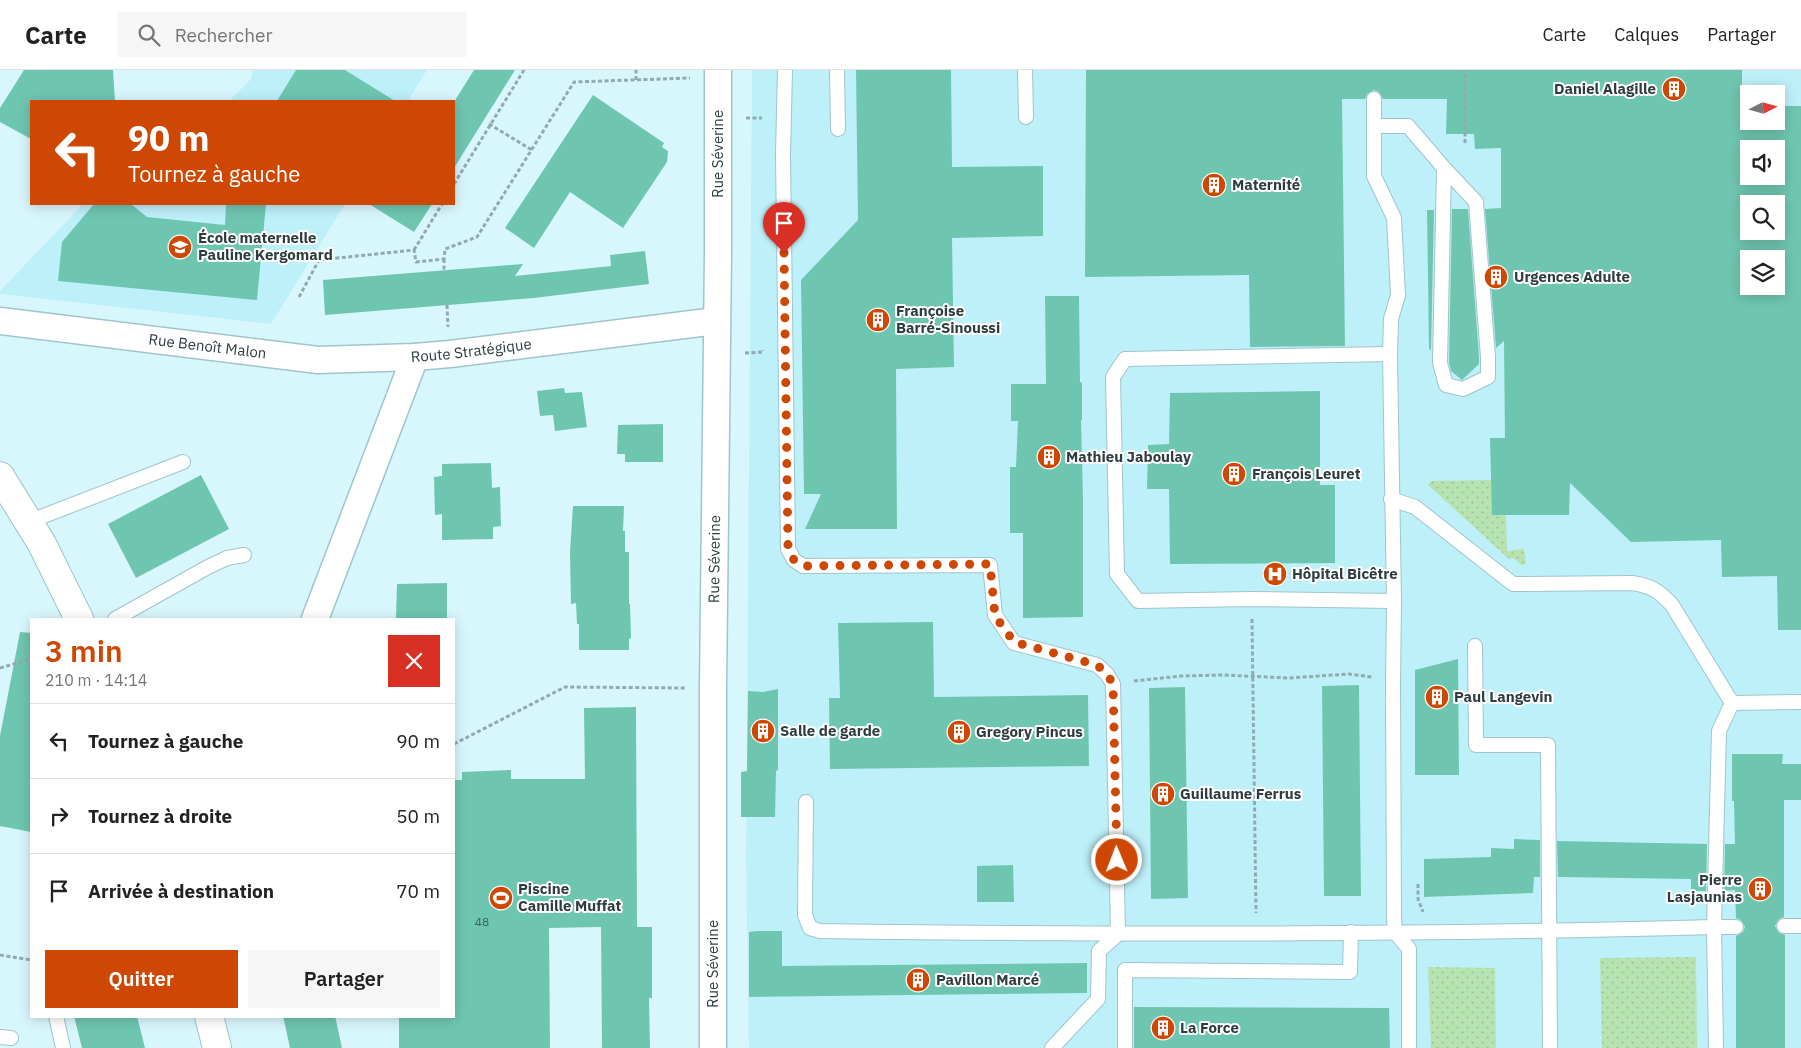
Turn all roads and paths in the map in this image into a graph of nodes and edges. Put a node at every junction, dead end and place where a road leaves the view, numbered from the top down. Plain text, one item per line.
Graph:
1 (524, 70) edge
2 (636, 70) edge
3 (718, 70) edge
4 (785, 70) edge
5 (837, 70) edge
6 (1025, 70) edge
7 (1465, 70) edge
8 (686, 78) dead end
9 (636, 80) junction
10 (1374, 99) dead end
11 (1026, 117) dead end
12 (718, 118) junction
13 (489, 124) junction
14 (1374, 126) junction
15 (764, 127) dead end
16 (838, 130) dead end
17 (1465, 144) dead end
18 (532, 150) junction
19 (1444, 168) junction
20 (455, 182) edge
21 (441, 205) edge
22 (414, 250) junction
23 (444, 259) junction
24 (444, 270) dead end
25 (298, 297) dead end
26 (0, 321) edge
27 (716, 321) junction
28 (1390, 354) junction
29 (415, 357) junction
30 (183, 462) dead end
31 (0, 476) edge
32 (1391, 499) junction
33 (28, 522) junction
34 (244, 555) dead end
35 (1252, 599) junction
36 (1394, 601) junction
37 (79, 618) edge
38 (118, 618) edge
39 (315, 618) edge
40 (1474, 646) dead end
41 (30, 659) edge
42 (0, 668) edge
43 (1254, 677) junction
44 (1375, 680) dead end
45 (1113, 684) junction
46 (713, 688) junction
47 (1801, 702) edge
48 (1732, 703) junction
49 (455, 743) edge
50 (806, 802) dead end
51 (1736, 926) dead end
52 (1784, 926) dead end
53 (1801, 926) edge
54 (1714, 927) junction
55 (1548, 931) junction
56 (1351, 932) junction
57 (1395, 932) junction
58 (1257, 933) junction
59 (1118, 934) junction
60 (0, 955) edge
61 (30, 960) edge
62 (56, 1018) edge
63 (210, 1018) edge
64 (63, 1048) edge
65 (217, 1048) edge
66 (713, 1048) edge
67 (1052, 1048) edge
68 (1125, 1048) edge
69 (1409, 1048) edge
70 (1550, 1048) edge
71 (1716, 1048) edge

1 - 13 path
2 - 9 path
3 - 12 street, Rue Séverine
4 - 45 lane
5 - 16 lane
6 - 11 lane
7 - 17 path
8 - 9 path
9 - 18 path
10 - 14 lane
12 - 15 path
12 - 27 street, Rue Séverine
13 - 18 path
13 - 20 path
14 - 19 lane
14 - 28 lane
18 - 23 path
19 - 19 lane
21 - 22 path
22 - 23 path
22 - 25 path
23 - 24 path
26 - 29 street, Rue Benoît Malon
27 - 29 street, Route Stratégique
27 - 46 street, Rue Séverine
28 - 32 lane
28 - 35 lane
29 - 39 street, Route Stratégique
30 - 33 lane
31 - 33 main road
32 - 36 lane
32 - 48 lane
33 - 37 main road
34 - 38 lane
35 - 36 lane
35 - 43 path
36 - 57 lane
40 - 55 lane
41 - 42 path
43 - 44 path
43 - 45 path
43 - 58 path
45 - 59 lane
46 - 49 path
46 - 66 street, Rue Séverine
47 - 48 lane
48 - 54 lane
50 - 59 lane
51 - 54 lane
52 - 53 lane
54 - 55 lane
54 - 71 lane
55 - 57 lane
55 - 70 lane
56 - 57 lane
56 - 58 lane
56 - 68 lane
57 - 69 lane
58 - 59 lane
59 - 67 lane
60 - 61 path
62 - 64 lane
63 - 65 main road

